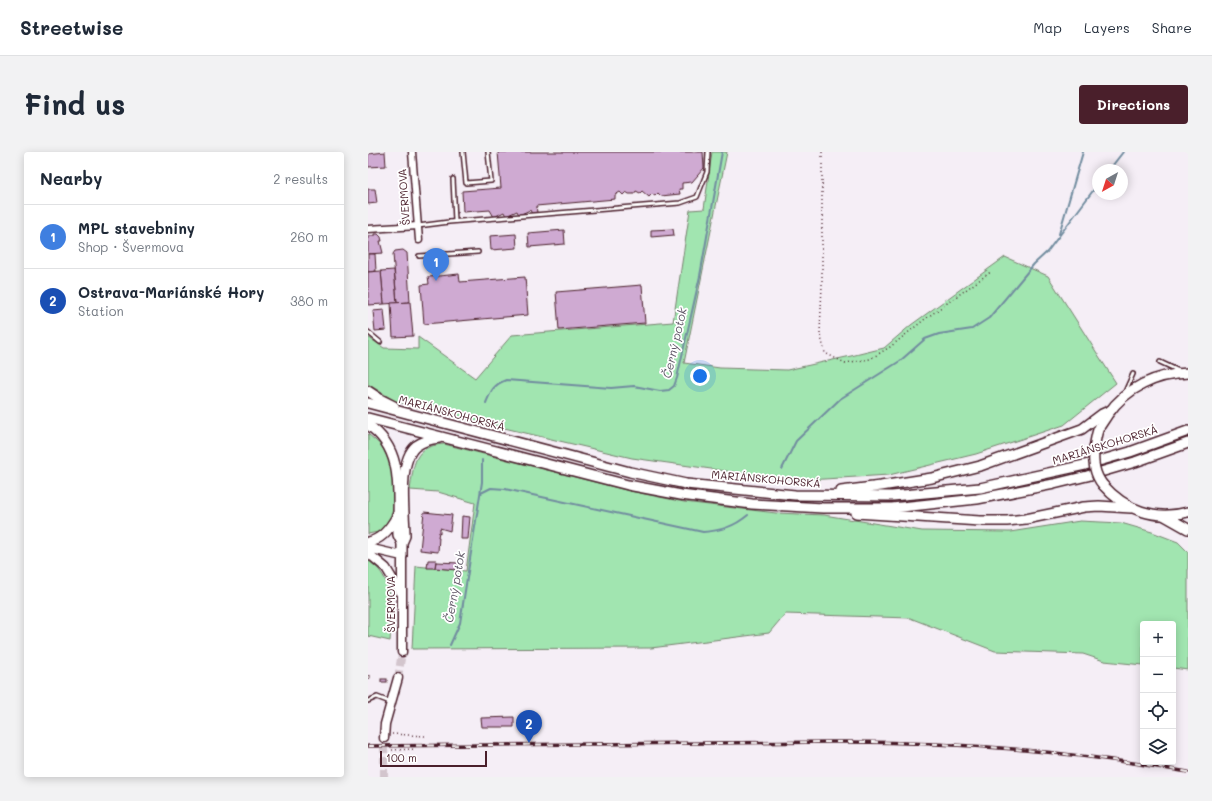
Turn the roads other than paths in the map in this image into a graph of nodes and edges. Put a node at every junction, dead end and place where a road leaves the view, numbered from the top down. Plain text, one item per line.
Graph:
1 (412, 152) edge
2 (463, 152) edge
3 (488, 152) edge
4 (708, 152) edge
5 (453, 179) dead end
6 (455, 221) junction
7 (418, 226) junction
8 (368, 228) edge
9 (419, 240) dead end
10 (478, 252) dead end
11 (420, 256) dead end
12 (368, 332) edge
13 (380, 342) dead end
14 (1160, 362) dead end
15 (1185, 373) edge
16 (1133, 374) dead end
17 (368, 391) edge
18 (1123, 396) junction
19 (368, 403) edge
20 (1111, 410) junction
21 (411, 414) junction
22 (368, 418) edge
23 (368, 425) edge
24 (1188, 431) edge
25 (443, 438) junction
26 (1188, 444) edge
27 (796, 495) junction
28 (822, 508) junction
29 (1131, 508) junction
30 (1188, 512) edge
31 (398, 514) junction
32 (1163, 516) junction
33 (1188, 529) edge
34 (368, 542) edge
35 (402, 543) junction
36 (368, 548) edge
37 (368, 553) edge
38 (402, 556) junction
39 (402, 594) junction
40 (402, 652) tunnel mouth
41 (398, 678) tunnel mouth
42 (368, 701) edge
43 (391, 703) junction
44 (387, 736) tunnel mouth

1 - 7 street, ŠVERMOVA
2 - 3 lane
4 - 6 lane
5 - 6 lane
6 - 7 lane
7 - 8 street
7 - 9 street, ŠVERMOVA
10 - 11 lane
12 - 13 lane
14 - 15 lane
15 - 18 main road
16 - 18 lane
17 - 21 main road
18 - 20 main road
19 - 21 main road, MARIÁNSKOHORSKÁ
20 - 27 main road
20 - 29 main road, bridge
21 - 27 main road, MARIÁNSKOHORSKÁ
22 - 25 main road, MARIÁNSKOHORSKÁ
23 - 31 main road
24 - 27 main road, MARIÁNSKOHORSKÁ
25 - 28 main road, MARIÁNSKOHORSKÁ
25 - 35 main road
26 - 28 main road, MARIÁNSKOHORSKÁ
28 - 29 main road
29 - 32 main road
30 - 32 main road
31 - 34 main road
31 - 35 main road
32 - 33 main road
35 - 38 main road
36 - 38 street
37 - 39 street
38 - 39 street, ŠVERMOVA
39 - 40 street, ŠVERMOVA
41 - 43 street
42 - 43 lane
43 - 44 street

